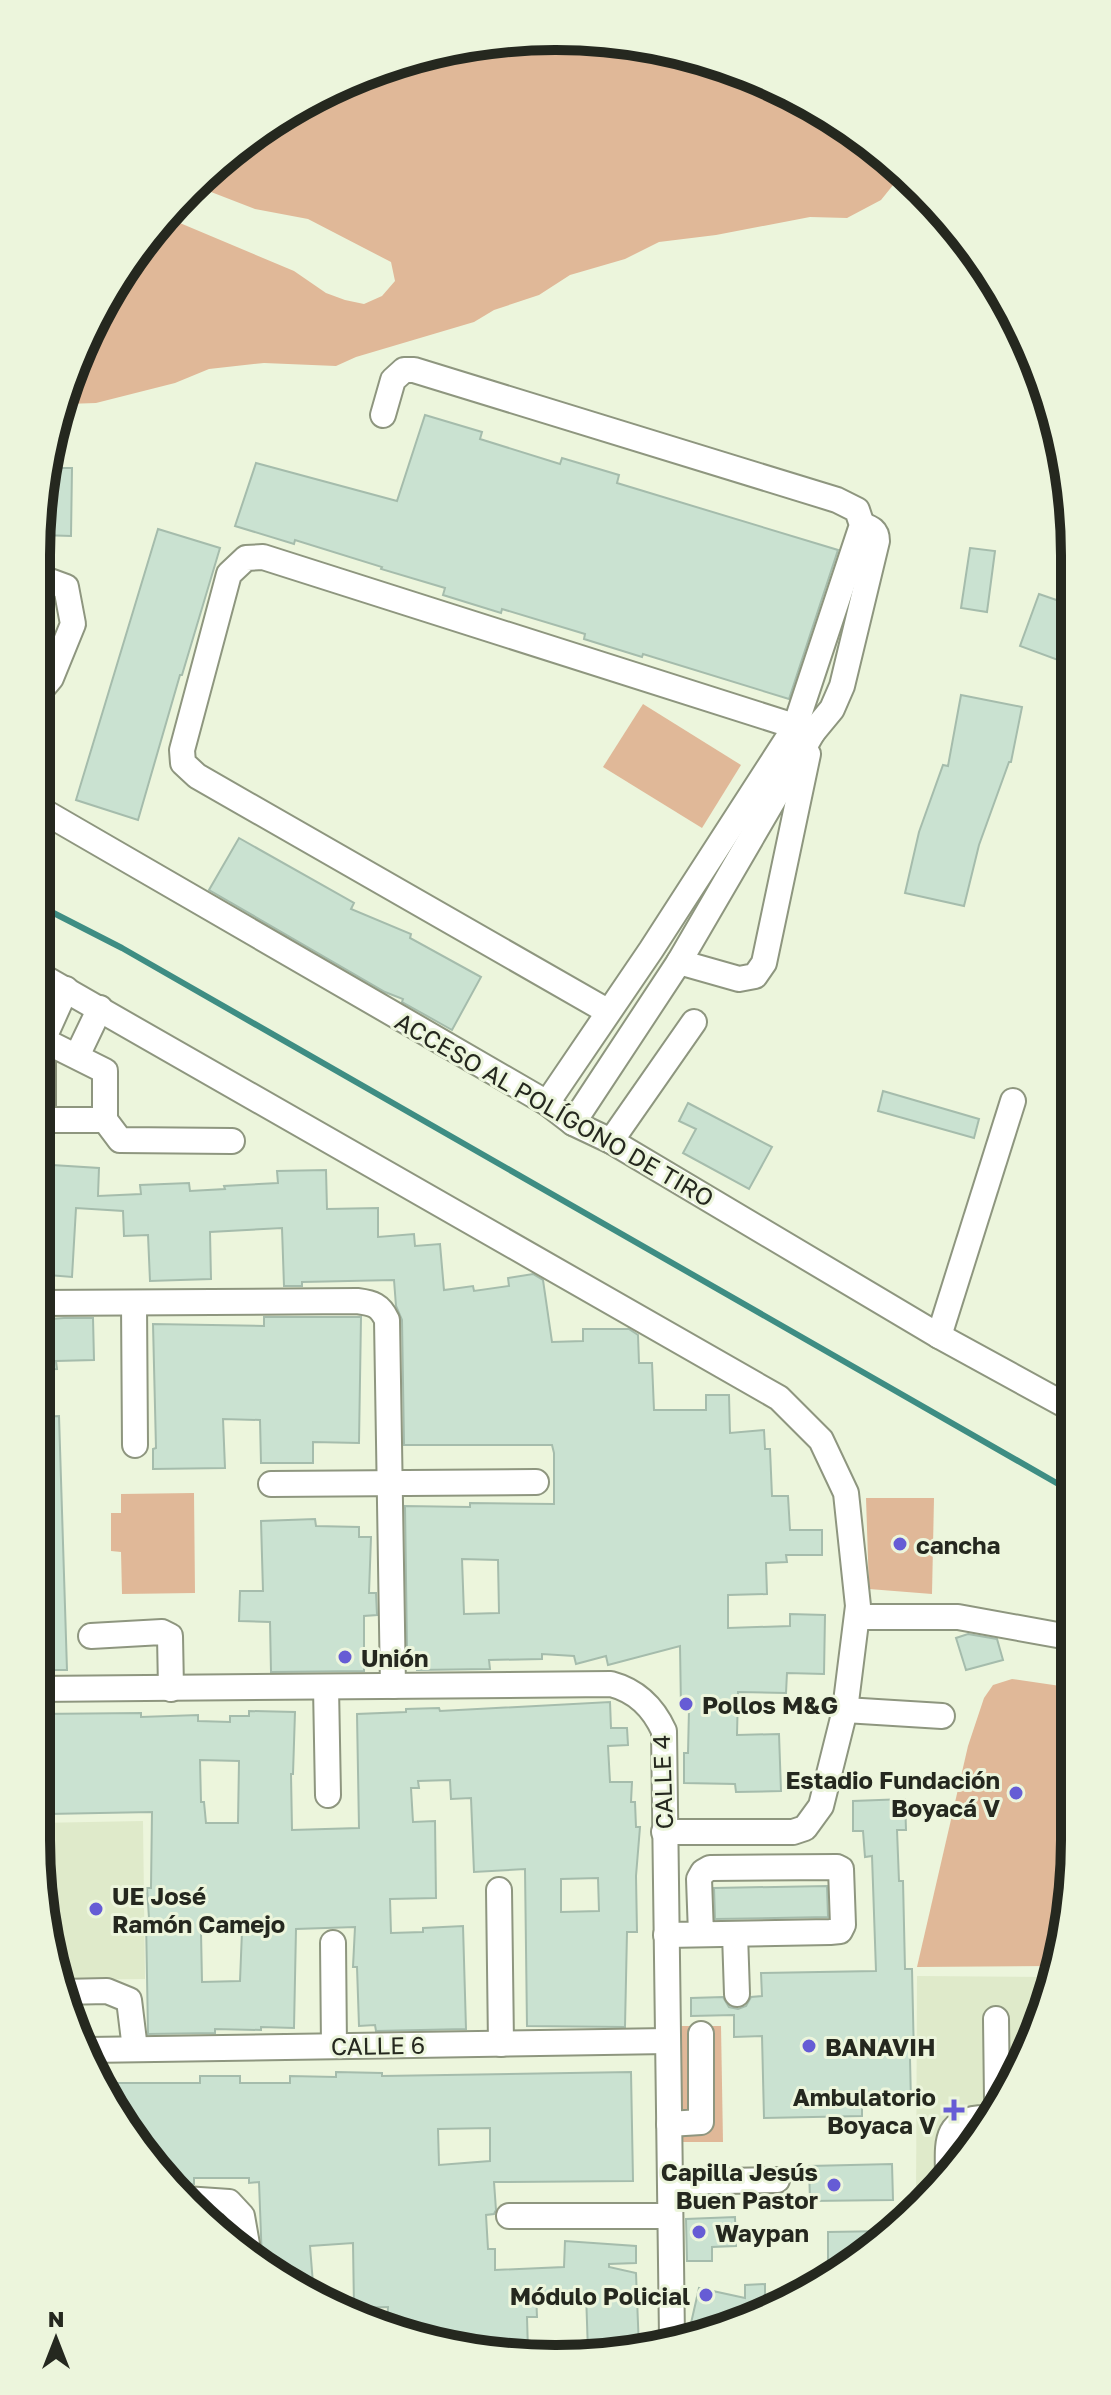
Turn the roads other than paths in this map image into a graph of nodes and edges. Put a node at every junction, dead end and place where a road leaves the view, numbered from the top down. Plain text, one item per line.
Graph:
1 (383, 415) dead end
2 (50, 581) edge
3 (50, 679) edge
4 (804, 730) junction
5 (50, 815) edge
6 (679, 962) junction
7 (50, 980) edge
8 (66, 989) junction
9 (100, 1008) junction
10 (607, 1011) junction
11 (694, 1022) dead end
12 (50, 1024) edge
13 (50, 1043) edge
14 (77, 1056) junction
15 (1013, 1101) dead end
16 (547, 1103) junction
17 (50, 1120) edge
18 (105, 1120) junction
19 (573, 1123) junction
20 (232, 1141) dead end
21 (611, 1141) junction
22 (50, 1303) edge
23 (134, 1303) junction
24 (939, 1336) junction
25 (1061, 1403) edge
26 (135, 1445) dead end
27 (536, 1482) dead end
28 (271, 1484) dead end
29 (390, 1484) junction
30 (858, 1617) junction
31 (91, 1636) dead end
32 (1061, 1636) edge
33 (393, 1686) junction
34 (326, 1687) junction
35 (50, 1689) edge
36 (171, 1689) junction
37 (845, 1710) junction
38 (942, 1716) dead end
39 (328, 1795) dead end
40 (664, 1832) junction
41 (499, 1890) dead end
42 (701, 1934) junction
43 (735, 1934) junction
44 (666, 1935) junction
45 (333, 1943) dead end
46 (74, 1992) edge
47 (737, 1994) dead end
48 (996, 2019) dead end
49 (701, 2034) dead end
50 (668, 2041) junction
51 (501, 2044) junction
52 (334, 2046) junction
53 (135, 2049) junction
54 (96, 2050) edge
55 (997, 2085) edge
56 (977, 2118) edge
57 (669, 2124) junction
58 (948, 2158) edge
59 (777, 2180) dead end
60 (670, 2182) junction
61 (201, 2200) edge
62 (509, 2216) dead end
63 (670, 2216) junction
64 (246, 2240) edge
65 (672, 2331) edge

1 - 4 street
2 - 3 street
4 - 6 street
4 - 6 street
4 - 10 street
4 - 10 street
5 - 16 street, ACCESO AL POLÍGONO DE TIRO
6 - 19 street
7 - 8 street
8 - 9 street
8 - 12 street
9 - 14 street
9 - 30 street
10 - 16 street
11 - 21 street
13 - 14 street
14 - 18 street
15 - 24 street
16 - 19 street, ACCESO AL POLÍGONO DE TIRO
17 - 18 street
18 - 20 street
19 - 21 street, ACCESO AL POLÍGONO DE TIRO
21 - 24 street, ACCESO AL POLÍGONO DE TIRO
22 - 23 street
23 - 26 street
23 - 29 street
24 - 25 street, ACCESO AL POLÍGONO DE TIRO
27 - 29 street
28 - 29 street
29 - 33 street
30 - 32 street
30 - 37 street
31 - 36 street
33 - 34 street, CALLE 4
33 - 40 street, CALLE 4
34 - 36 street, CALLE 4
34 - 39 street
35 - 36 street, CALLE 4
37 - 38 street
37 - 40 street
40 - 44 street, CALLE 4
41 - 51 street
42 - 43 street
42 - 43 street
42 - 44 street
43 - 47 street
44 - 50 street, CALLE 4
45 - 52 street
46 - 53 street
48 - 55 street
49 - 57 street
50 - 51 street, CALLE 6
50 - 57 street, CALLE 4
51 - 52 street, CALLE 6
52 - 53 street, CALLE 6
53 - 54 street, CALLE 6
56 - 58 street
57 - 60 street, CALLE 4
59 - 60 street
60 - 63 street, CALLE 4
61 - 64 street
62 - 63 street
63 - 65 street, CALLE 4

